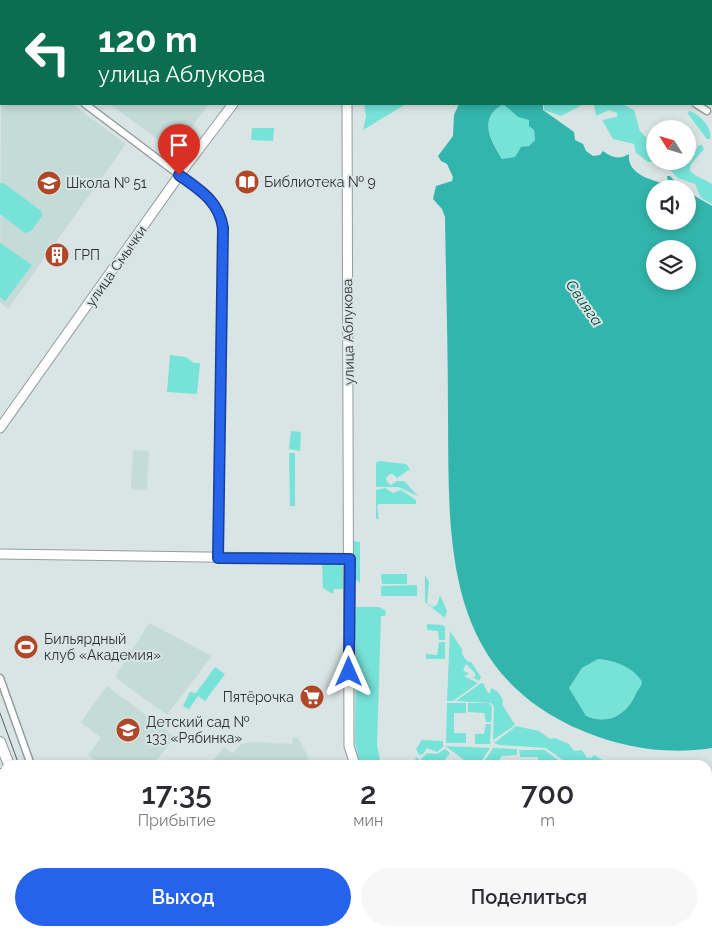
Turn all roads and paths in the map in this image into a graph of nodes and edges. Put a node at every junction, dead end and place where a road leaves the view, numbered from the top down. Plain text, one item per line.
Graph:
1 (87, 105) edge
2 (232, 105) edge
3 (347, 105) edge
4 (697, 105) edge
5 (706, 111) dead end
6 (179, 175) junction
7 (0, 428) edge
8 (0, 554) edge
9 (218, 558) junction
10 (350, 559) junction
11 (0, 678) edge
12 (0, 742) edge
13 (6, 760) edge
14 (29, 760) edge
15 (353, 760) edge

1 - 6 street
2 - 6 street, улица Смычки
3 - 10 street, улица Аблукова
4 - 5 street
6 - 7 street, улица Смычки
6 - 9 street
8 - 9 street
9 - 10 street
10 - 15 street, улица Аблукова
11 - 14 street
12 - 13 main road

